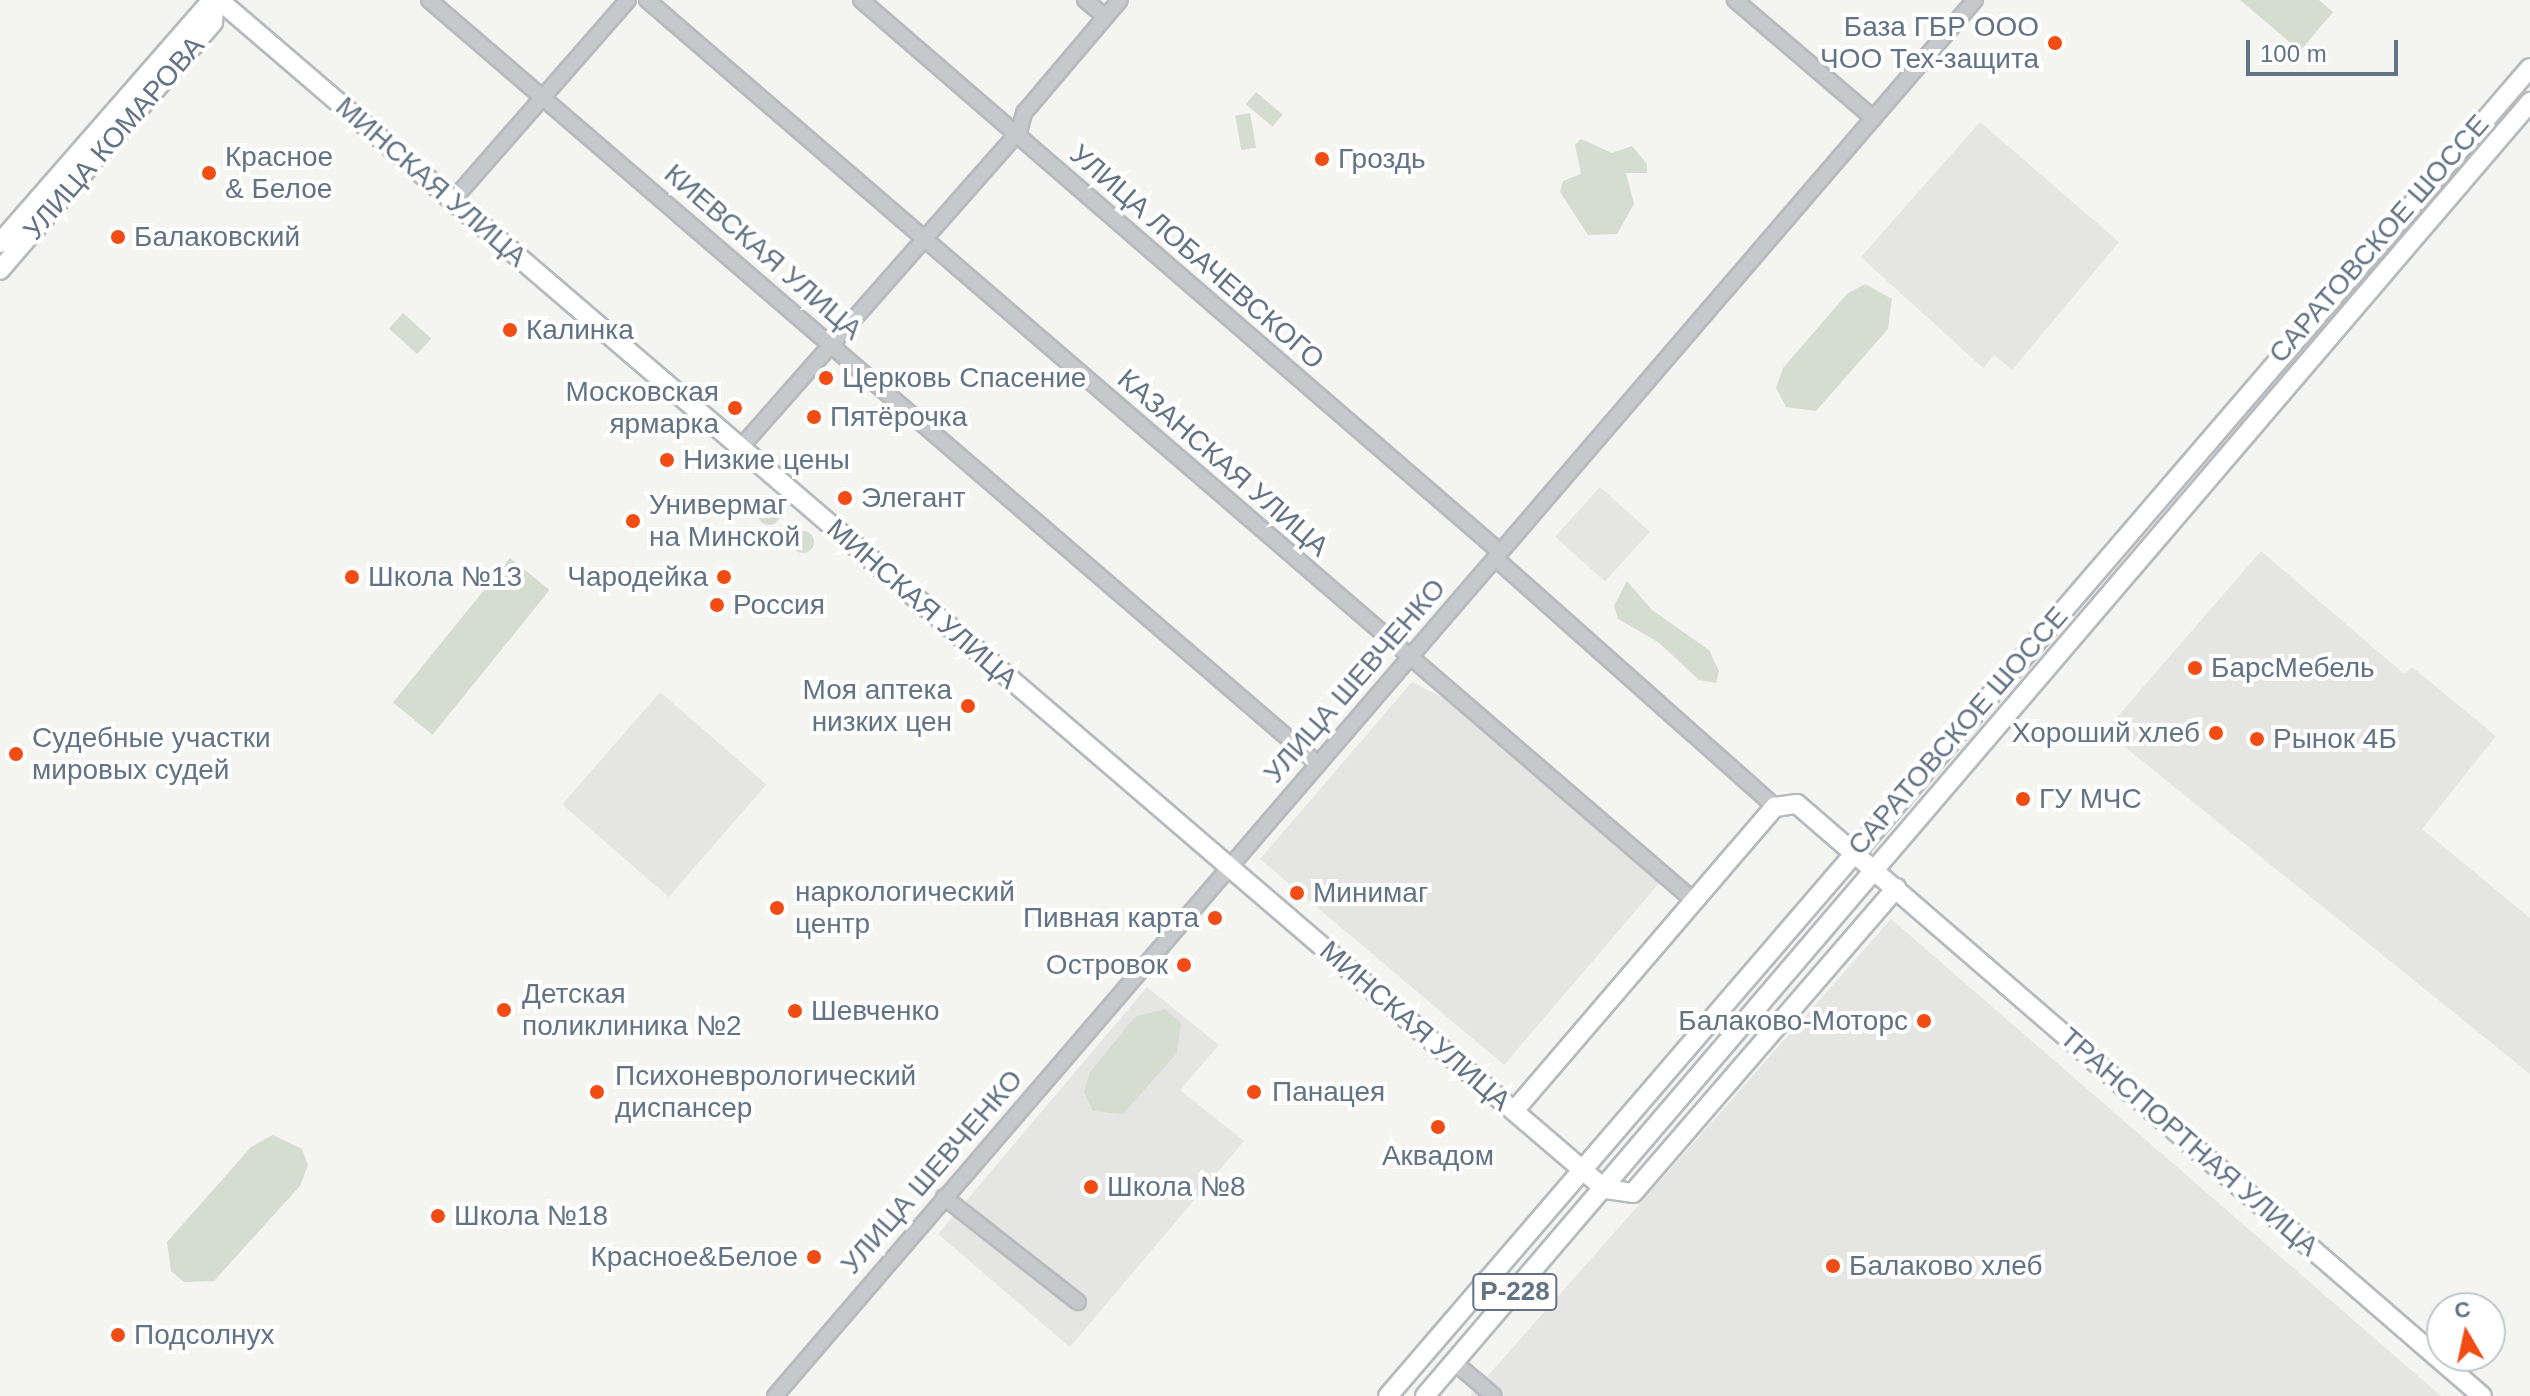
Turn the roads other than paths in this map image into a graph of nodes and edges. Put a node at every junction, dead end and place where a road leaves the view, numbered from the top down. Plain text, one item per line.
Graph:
1 (215, 0) edge
2 (429, 0) edge
3 (628, 0) edge
4 (647, 0) edge
5 (861, 0) edge
6 (1085, 0) edge
7 (1120, 0) edge
8 (1735, 0) edge
9 (1970, 2) edge
10 (1105, 17) junction
11 (2530, 68) edge
12 (545, 98) junction
13 (2530, 102) edge
14 (1024, 113) junction
15 (1873, 118) junction
16 (1004, 120) junction
17 (1019, 132) junction
18 (452, 201) junction
19 (919, 238) junction
20 (0, 243) edge
21 (0, 270) edge
22 (831, 344) junction
23 (741, 447) junction
24 (1498, 555) junction
25 (1409, 658) junction
26 (1317, 763) junction
27 (1775, 807) junction
28 (1854, 852) junction
29 (1229, 865) junction
30 (1874, 870) junction
31 (1896, 888) junction
32 (1694, 901) junction
33 (1514, 1111) junction
34 (1582, 1170) junction
35 (1605, 1189) junction
36 (944, 1197) junction
37 (1078, 1302) dead end
38 (1454, 1362) junction
39 (775, 1396) edge
40 (1388, 1396) edge
41 (1425, 1396) edge
42 (1494, 1396) edge
43 (2482, 1396) edge

1 - 18 main road, МИНСКАЯ УЛИЦА
1 - 20 main road
1 - 21 main road, УЛИЦА КОМАРОВА
2 - 12 street, КИЕВСКАЯ УЛИЦА
3 - 12 street
4 - 19 street, КАЗАНСКАЯ УЛИЦА
5 - 16 street, УЛИЦА ЛОБАЧЕВСКОГО
6 - 10 street
7 - 10 street
8 - 15 street
9 - 15 street, УЛИЦА ШЕВЧЕНКО
10 - 14 street
11 - 28 main road, САРАТОВСКОЕ ШОССЕ
12 - 18 street
12 - 22 street, КИЕВСКАЯ УЛИЦА
13 - 30 main road, САРАТОВСКОЕ ШОССЕ
14 - 16 street
14 - 17 street
15 - 24 street, УЛИЦА ШЕВЧЕНКО
16 - 17 street, УЛИЦА ЛОБАЧЕВСКОГО
17 - 19 street
17 - 24 street, УЛИЦА ЛОБАЧЕВСКОГО
18 - 23 main road, МИНСКАЯ УЛИЦА
19 - 22 street
19 - 25 street, КАЗАНСКАЯ УЛИЦА
22 - 23 street
22 - 26 street, КИЕВСКАЯ УЛИЦА
23 - 29 main road, МИНСКАЯ УЛИЦА
24 - 25 street, УЛИЦА ШЕВЧЕНКО
24 - 27 street, УЛИЦА ЛОБАЧЕВСКОГО
25 - 26 street, УЛИЦА ШЕВЧЕНКО
25 - 32 street, КАЗАНСКАЯ УЛИЦА
26 - 29 street, УЛИЦА ШЕВЧЕНКО
27 - 28 main road, ТРАНСПОРТНАЯ УЛИЦА
27 - 32 main road
28 - 30 main road, ТРАНСПОРТНАЯ УЛИЦА
28 - 34 main road, САРАТОВСКОЕ ШОССЕ
29 - 33 main road, МИНСКАЯ УЛИЦА
29 - 36 street, УЛИЦА ШЕВЧЕНКО
30 - 31 main road, ТРАНСПОРТНАЯ УЛИЦА
30 - 35 main road, САРАТОВСКОЕ ШОССЕ
31 - 35 main road
31 - 43 main road, ТРАНСПОРТНАЯ УЛИЦА
32 - 33 main road
33 - 34 main road, МИНСКАЯ УЛИЦА
34 - 35 main road, МИНСКАЯ УЛИЦА
34 - 40 main road, САРАТОВСКОЕ ШОССЕ
35 - 38 main road, САРАТОВСКОЕ ШОССЕ / Р-228
36 - 37 street
36 - 39 street, УЛИЦА ШЕВЧЕНКО
38 - 41 main road, САРАТОВСКОЕ ШОССЕ / Р-228
38 - 42 street

